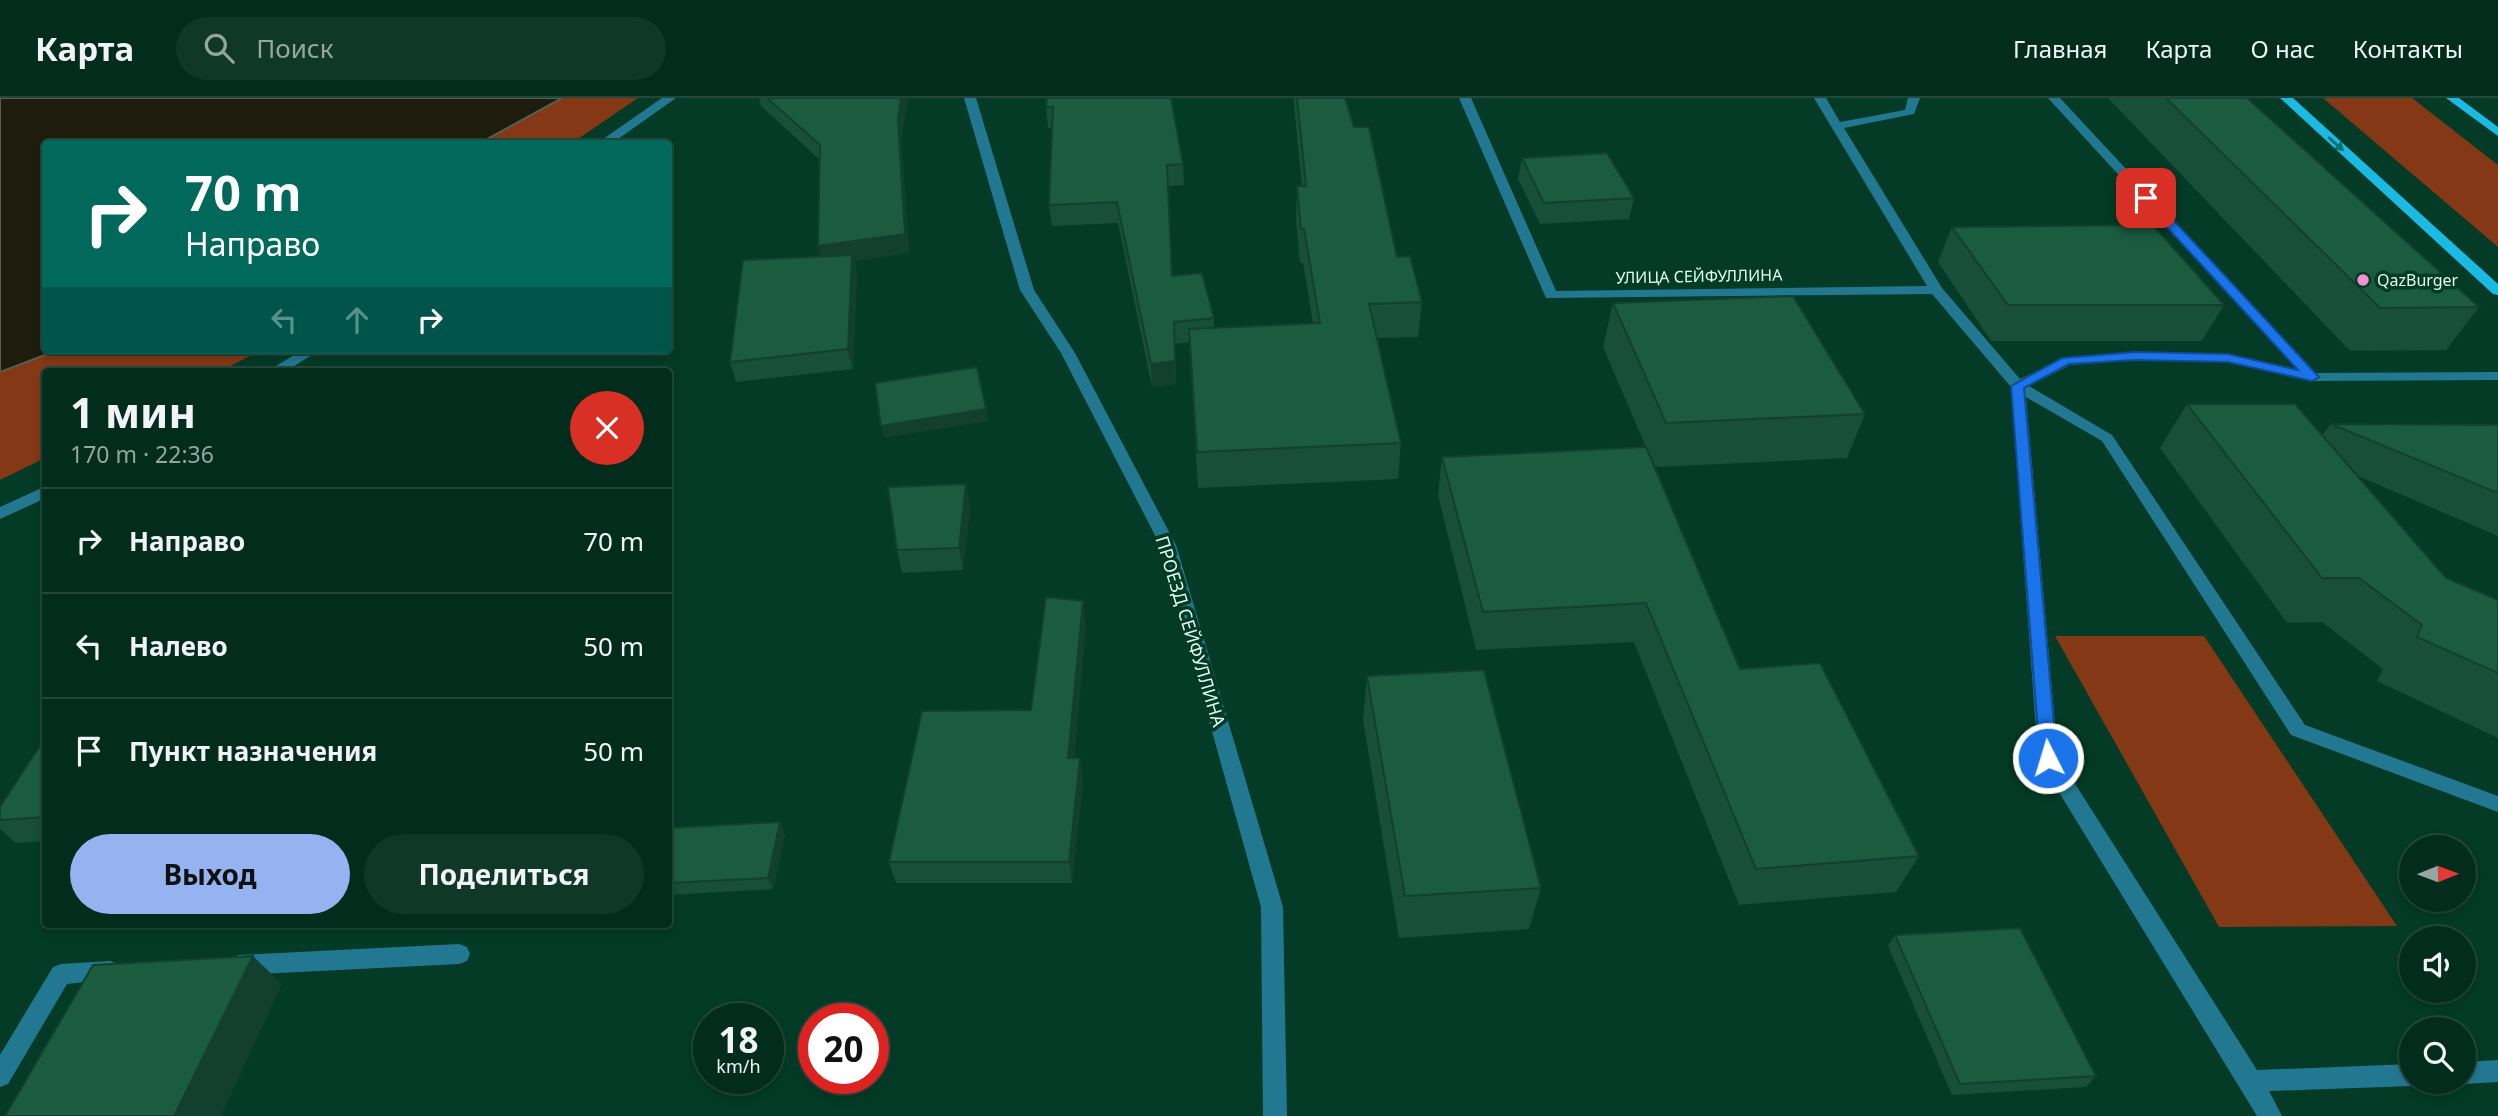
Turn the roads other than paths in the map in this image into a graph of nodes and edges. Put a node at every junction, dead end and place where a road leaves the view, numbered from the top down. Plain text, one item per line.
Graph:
1 (670, 98) edge
2 (970, 98) edge
3 (1465, 98) edge
4 (1820, 98) edge
5 (1914, 98) edge
6 (2054, 98) edge
7 (2286, 98) edge
8 (2452, 98) edge
9 (1837, 126) junction
10 (2498, 133) edge
11 (608, 140) edge
12 (1936, 290) junction
13 (2498, 291) edge
14 (306, 354) edge
15 (280, 368) edge
16 (2498, 376) edge
17 (2312, 377) junction
18 (2018, 386) junction
19 (42, 493) edge
20 (0, 514) edge
21 (2498, 804) edge
22 (459, 954) dead end
23 (212, 966) edge
24 (130, 970) edge
25 (2498, 1071) edge
26 (2476, 1072) edge
27 (2399, 1075) edge
28 (0, 1076) edge
29 (2251, 1081) junction
30 (1275, 1116) edge
31 (2270, 1116) edge

1 - 11 street
2 - 30 street, ПРОЕЗД СЕЙФУЛЛИНА
3 - 12 street, УЛИЦА СЕЙФУЛЛИНА
4 - 9 street
5 - 9 street
6 - 17 street
7 -> 13 main road
8 - 10 main road
9 - 12 street
12 - 18 street
14 - 15 street
16 - 17 street
17 - 18 street
18 - 21 street
18 - 29 street
19 - 20 street
22 - 23 street
24 - 28 street
25 - 26 street
27 - 29 street
29 - 31 street

